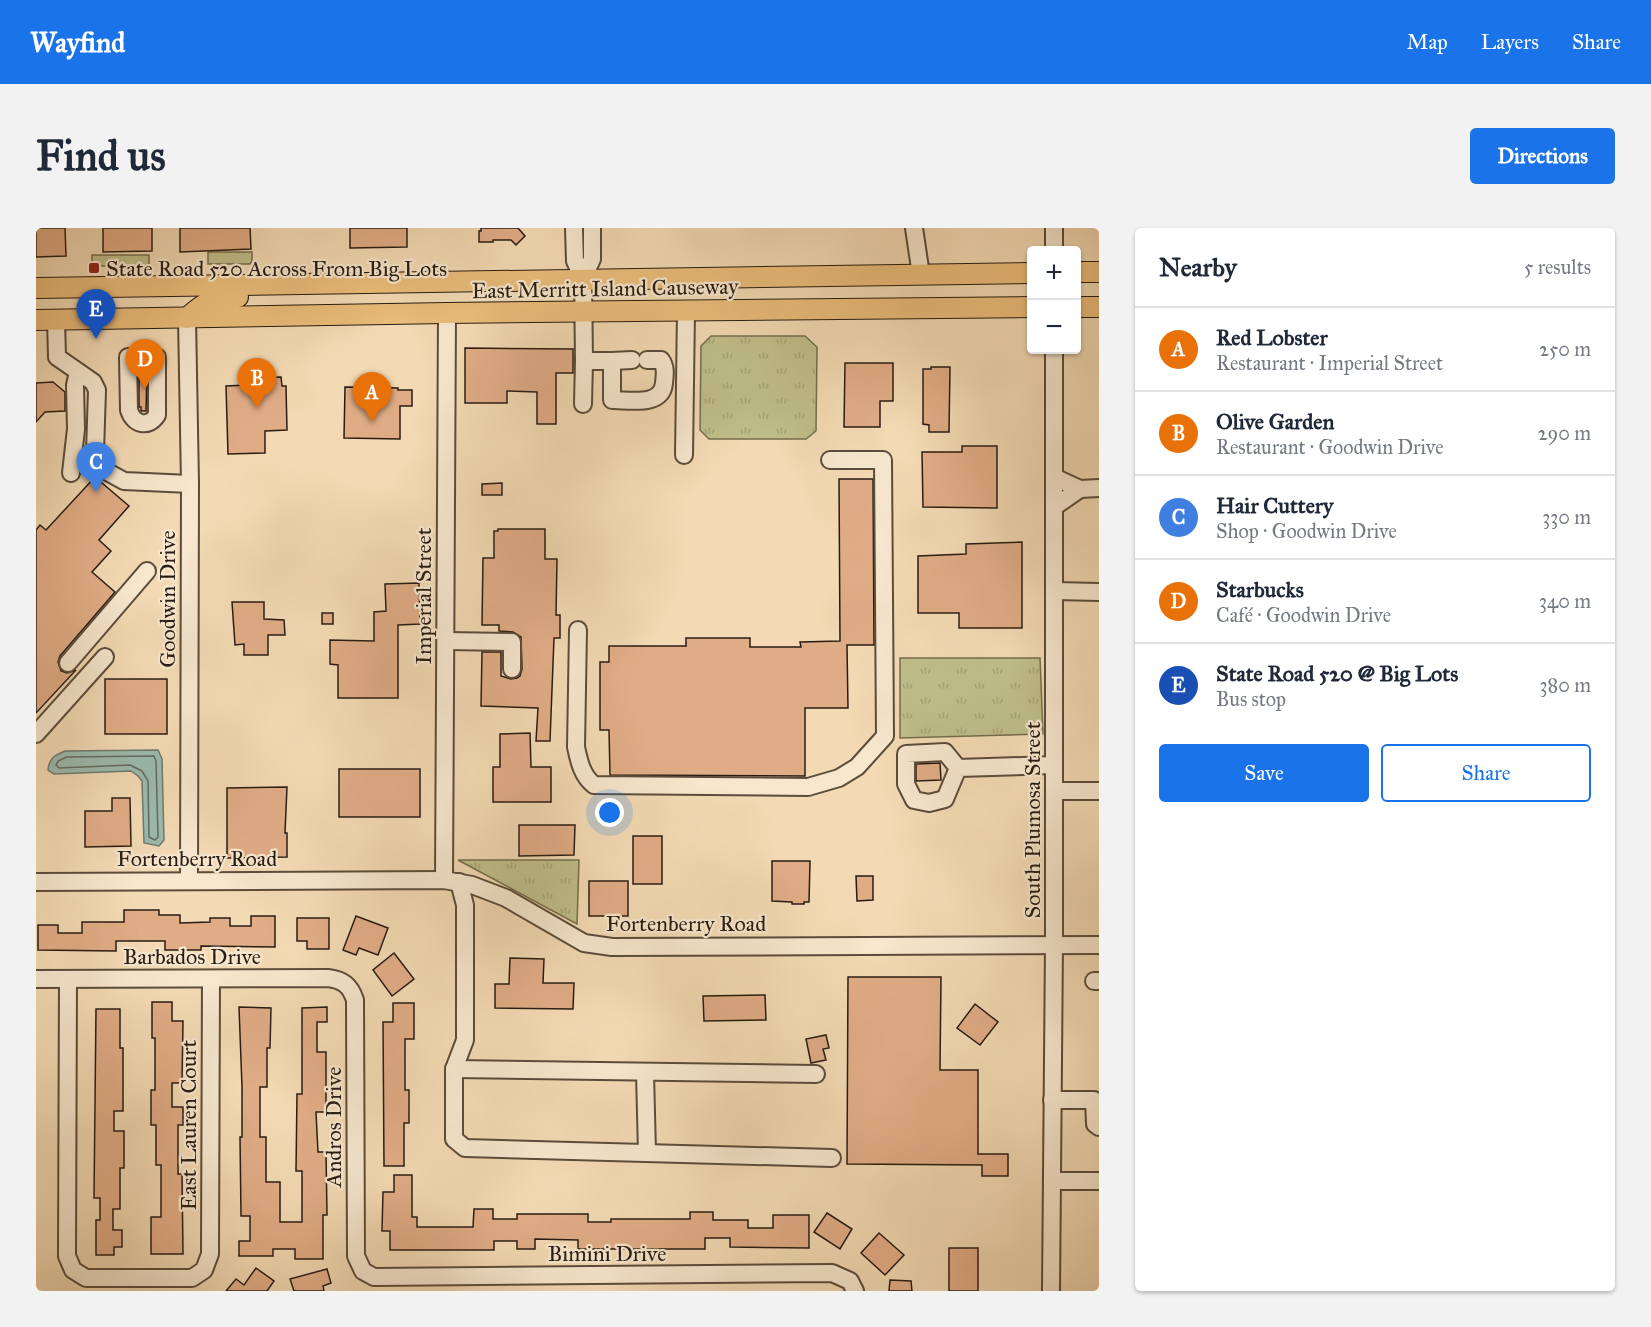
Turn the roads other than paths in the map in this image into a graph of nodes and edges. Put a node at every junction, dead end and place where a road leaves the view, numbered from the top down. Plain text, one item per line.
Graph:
1 (574, 228) edge
2 (592, 228) edge
3 (914, 228) edge
4 (1054, 228) edge
5 (1054, 246) edge
6 (1081, 272) edge
7 (1099, 272) edge
8 (1027, 273) edge
9 (921, 275) junction
10 (584, 279) junction
11 (267, 286) junction
12 (42, 290) edge
13 (1027, 307) edge
14 (1081, 307) edge
15 (1099, 307) edge
16 (686, 311) junction
17 (584, 312) junction
18 (447, 313) junction
19 (187, 318) junction
20 (36, 320) edge
21 (56, 320) junction
22 (1054, 354) edge
23 (128, 357) dead end
24 (157, 357) dead end
25 (612, 360) junction
26 (584, 361) junction
27 (78, 372) junction
28 (584, 404) dead end
29 (684, 455) dead end
30 (830, 460) dead end
31 (93, 464) junction
32 (1054, 477) junction
33 (190, 484) junction
34 (1099, 488) edge
35 (1080, 489) junction
36 (1054, 507) junction
37 (147, 571) dead end
38 (1055, 591) junction
39 (1099, 592) edge
40 (578, 630) dead end
41 (446, 641) junction
42 (105, 657) dead end
43 (68, 663) dead end
44 (512, 669) dead end
45 (36, 734) edge
46 (1054, 765) junction
47 (958, 768) dead end
48 (1099, 791) edge
49 (1054, 792) junction
50 (189, 880) junction
51 (452, 881) junction
52 (36, 882) edge
53 (1054, 944) junction
54 (1099, 945) edge
55 (36, 979) edge
56 (68, 979) junction
57 (211, 979) junction
58 (346, 983) joint
59 (454, 1069) junction
60 (645, 1073) junction
61 (816, 1074) dead end
62 (1052, 1100) junction
63 (1099, 1127) edge
64 (647, 1153) junction
65 (832, 1158) dead end
66 (1052, 1181) junction
67 (1099, 1181) edge
68 (363, 1271) joint
69 (853, 1286) edge
70 (1051, 1291) edge

1 - 10 street
2 - 10 street
3 - 9 street
4 - 5 street
6 - 7 main road
8 - 9 main road, East Merritt Island Causeway
9 - 10 main road, East Merritt Island Causeway
10 - 11 main road, East Merritt Island Causeway
10 - 17 street
11 - 12 main road, East Merritt Island Causeway
11 - 19 main road
13 - 16 main road, East Merritt Island Causeway
14 - 15 main road
16 - 17 main road, East Merritt Island Causeway
16 - 29 street
17 - 18 main road, East Merritt Island Causeway
17 - 26 street
18 - 19 main road, East Merritt Island Causeway
18 - 41 street, Imperial Street
19 - 21 main road, East Merritt Island Causeway
19 - 33 street, Goodwin Drive
20 - 21 main road, East Merritt Island Causeway
21 - 27 street
22 - 32 street, South Plumosa Street
23 - 24 street
25 - 25 street
25 - 26 street
26 - 28 street
27 - 31 street
27 - 31 street
30 - 40 street
31 - 33 street
32 - 35 street
32 - 36 street, South Plumosa Street
33 - 50 street, Goodwin Drive
34 - 35 street
35 - 36 street
36 - 38 street, South Plumosa Street
37 - 43 street
38 - 39 street
38 - 46 street, South Plumosa Street
41 - 44 street
41 - 51 street, Imperial Street
42 - 45 street
46 - 47 street
46 - 49 street, South Plumosa Street
48 - 49 street
49 - 53 street, South Plumosa Street
50 - 51 street, Fortenberry Road
50 - 52 street, Fortenberry Road
51 - 53 street, Fortenberry Road
51 - 59 street, Imperial Street
53 - 54 street, Fortenberry Road
53 - 62 street, South Plumosa Street
55 - 56 street, Barbados Drive
56 - 57 street, Barbados Drive
56 - 57 street, East Lauren Court
57 - 58 street, Barbados Drive
58 - 68 street, Andros Drive
59 - 60 street
59 - 64 street
60 - 61 street
60 - 64 street
62 - 63 street
62 - 66 street, South Plumosa Street
64 - 65 street
66 - 67 street
66 - 70 street, South Plumosa Street
68 - 69 street, Bimini Drive

